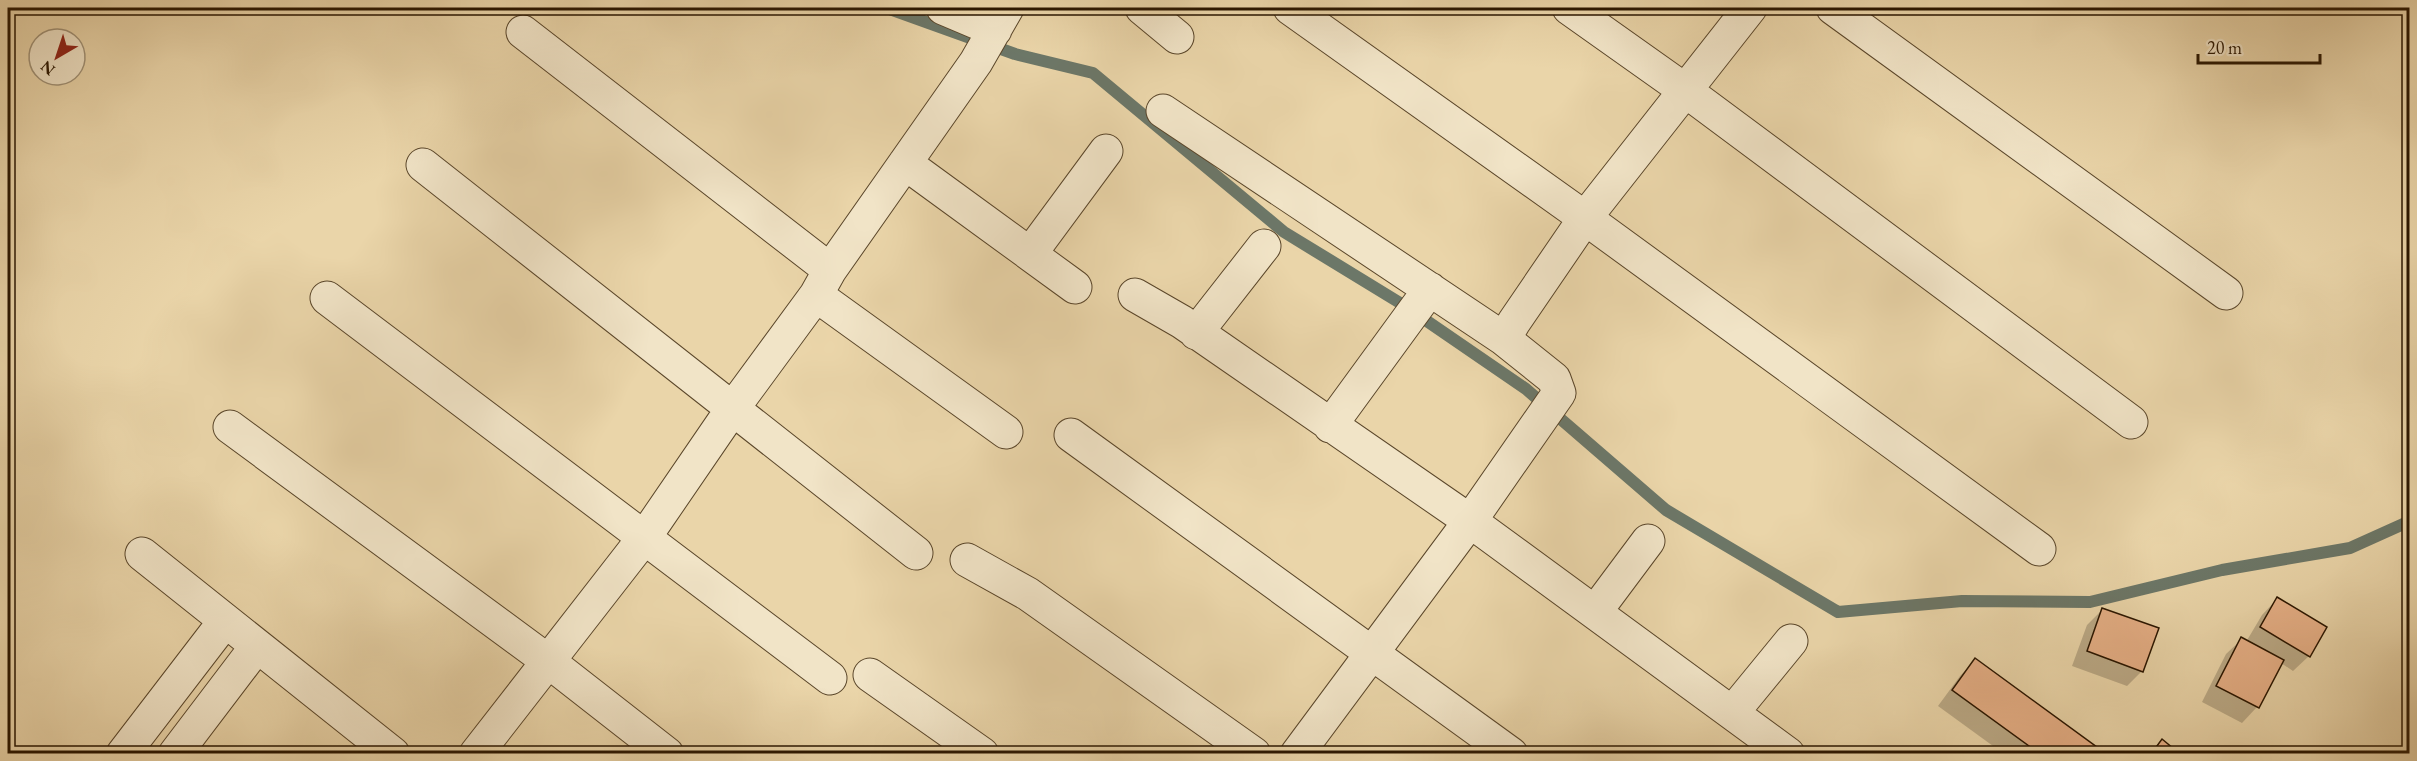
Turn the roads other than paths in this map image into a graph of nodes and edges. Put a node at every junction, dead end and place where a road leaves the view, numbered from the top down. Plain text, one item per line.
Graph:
1 (943, 8) edge
2 (1142, 8) edge
3 (1290, 8) edge
4 (1569, 8) edge
5 (1750, 8) edge
6 (1833, 8) edge
7 (1001, 19) edge
8 (523, 32) dead end
9 (1177, 37) dead end
10 (1686, 91) junction
11 (1163, 111) dead end
12 (1106, 151) dead end
13 (905, 163) junction
14 (423, 165) dead end
15 (1585, 218) junction
16 (1264, 246) dead end
17 (1030, 254) junction
18 (823, 282) junction
19 (1075, 287) dead end
20 (2226, 293) dead end
21 (1135, 295) dead end
22 (1425, 297) junction
23 (327, 298) dead end
24 (1197, 333) junction
25 (1504, 339) junction
26 (733, 408) junction
27 (2131, 422) dead end
28 (1330, 426) junction
29 (230, 427) dead end
30 (1006, 432) dead end
31 (1071, 435) dead end
32 (1470, 520) junction
33 (644, 538) junction
34 (1648, 541) dead end
35 (2039, 549) dead end
36 (141, 554) dead end
37 (916, 554) dead end
38 (967, 560) dead end
39 (1595, 612) junction
40 (225, 621) junction
41 (1791, 641) dead end
42 (257, 646) junction
43 (1371, 651) junction
44 (548, 661) junction
45 (870, 675) dead end
46 (830, 678) dead end
47 (1732, 713) junction
48 (123, 753) edge
49 (176, 753) edge
50 (393, 753) edge
51 (476, 753) edge
52 (668, 753) edge
53 (982, 753) edge
54 (1254, 753) edge
55 (1297, 753) edge
56 (1511, 753) edge
57 (1788, 753) edge

1 - 7 street
2 - 9 street
3 - 15 street
4 - 10 street
5 - 10 street
6 - 20 street
7 - 13 street
8 - 18 street
10 - 15 street
10 - 27 street
11 - 22 street
12 - 17 street
13 - 17 street
13 - 18 street
14 - 26 street
15 - 25 street
15 - 35 street
16 - 24 street
17 - 19 street
18 - 26 street
18 - 30 street
21 - 24 street
22 - 25 street
22 - 28 street
23 - 33 street
24 - 28 street
25 - 32 street
26 - 33 street
26 - 37 street
28 - 32 street
29 - 44 street
31 - 43 street
32 - 39 street
32 - 43 street
33 - 44 street
33 - 46 street
34 - 39 street
36 - 40 street
38 - 54 street
39 - 47 street
40 - 42 street
40 - 48 street
41 - 47 street
42 - 49 street
42 - 50 street
43 - 55 street
43 - 56 street
44 - 51 street
44 - 52 street
45 - 53 street
47 - 57 street

